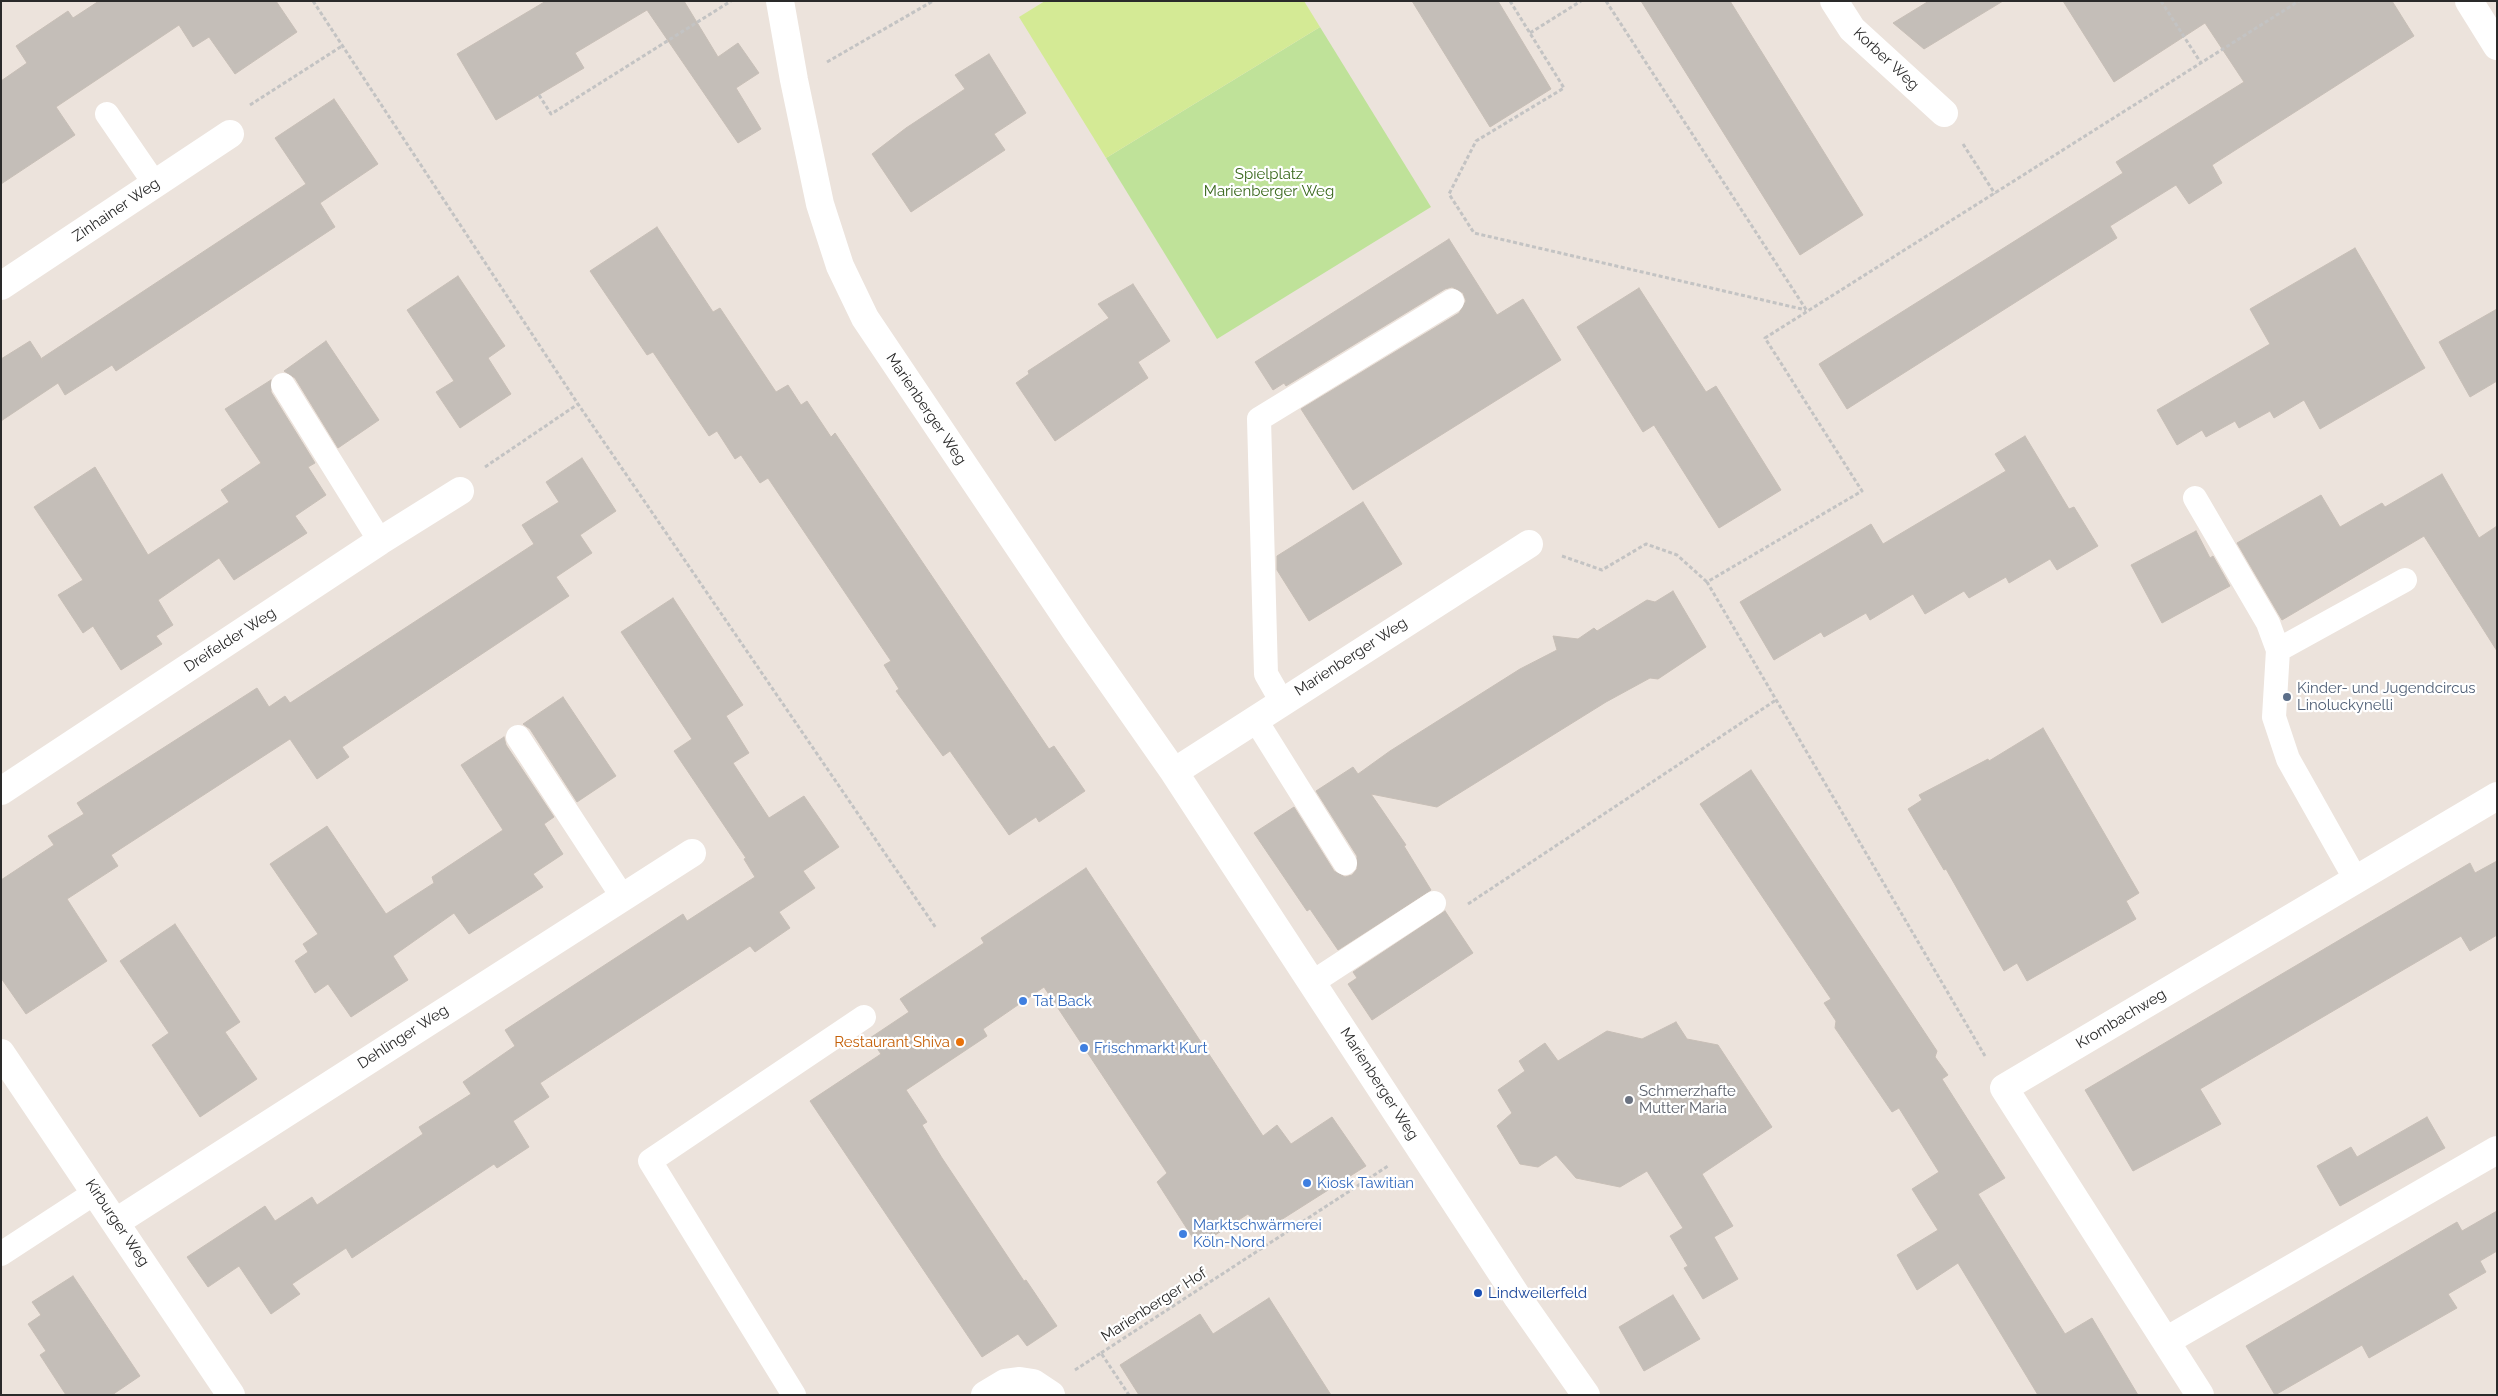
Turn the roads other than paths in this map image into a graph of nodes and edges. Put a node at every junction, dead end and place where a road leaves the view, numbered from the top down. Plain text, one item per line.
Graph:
1 (780, 1) edge
2 (1834, 1) edge
3 (2469, 1) edge
4 (2497, 46) edge
5 (1944, 112) road end
6 (107, 114) dead end
7 (230, 134) road end
8 (155, 184) junction
9 (1, 286) edge
10 (1452, 301) dead end
11 (283, 385) dead end
12 (460, 491) road end
13 (2195, 498) dead end
14 (380, 541) junction
15 (1529, 544) road end
16 (2405, 580) dead end
17 (2278, 650) junction
18 (1282, 702) junction
19 (1255, 719) junction
20 (518, 737) dead end
21 (1174, 772) junction
22 (1, 791) edge
23 (2497, 796) edge
24 (692, 853) dead end
25 (1344, 863) dead end
26 (2356, 880) junction
27 (622, 896) junction
28 (1434, 903) road end
29 (1313, 982) junction
30 (864, 1017) dead end
31 (1, 1053) edge
32 (2497, 1150) edge
33 (96, 1192) junction
34 (116, 1222) junction
35 (1, 1254) edge
36 (2166, 1341) junction
37 (1048, 1392) edge
38 (231, 1395) edge
39 (794, 1395) edge
40 (985, 1395) edge
41 (1586, 1395) edge
42 (2200, 1395) edge

1 - 21 street, Marienberger Weg
2 - 5 street, Korber Weg
3 - 4 street
6 - 8 lane
7 - 8 street, Zinhainer Weg
8 - 9 street, Zinhainer Weg
10 - 18 lane
11 - 14 lane
12 - 14 street, Dreifelder Weg
13 - 17 lane
14 - 22 street, Dreifelder Weg
15 - 18 street, Marienberger Weg
16 - 17 lane
17 - 26 lane
18 - 19 street, Marienberger Weg
19 - 21 street, Marienberger Weg
19 - 25 lane
20 - 27 lane
21 - 29 street, Marienberger Weg
23 - 26 street, Krombachweg
24 - 27 street, Dehlinger Weg
26 - 36 street, Krombachweg
27 - 34 street, Dehlinger Weg
28 - 29 lane
29 - 41 street, Marienberger Weg
30 - 39 lane
31 - 33 street, Kirburger Weg
32 - 36 street
33 - 34 street, Kirburger Weg
33 - 35 lane
34 - 38 street, Kirburger Weg
36 - 42 street
37 - 40 street

